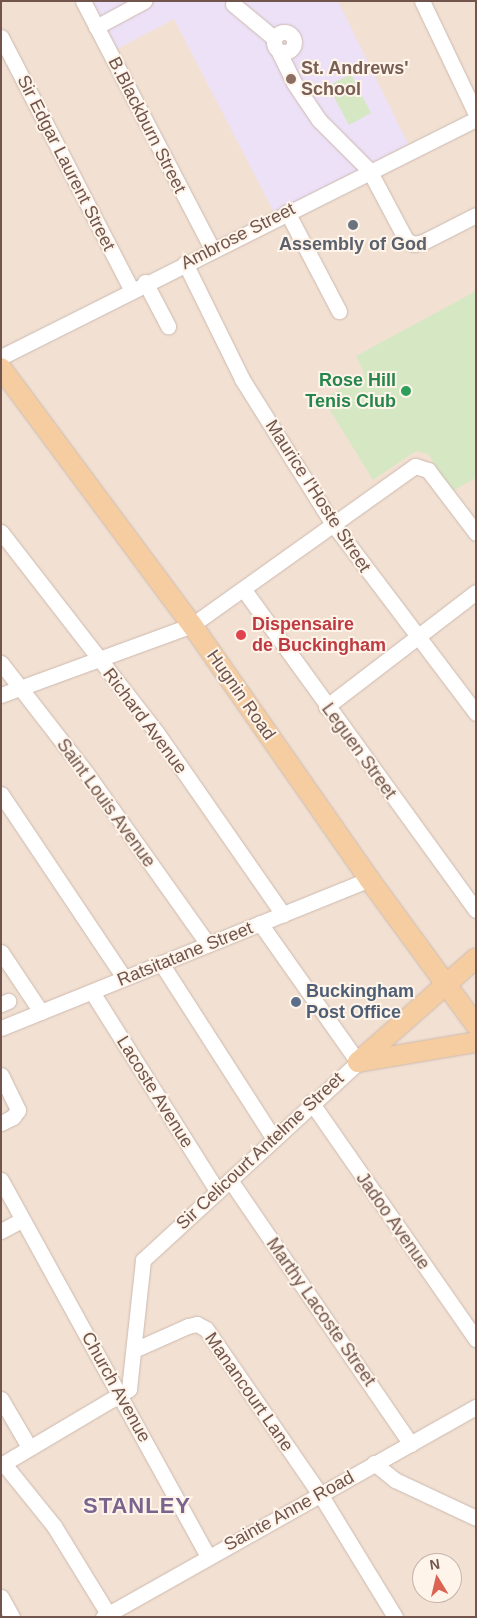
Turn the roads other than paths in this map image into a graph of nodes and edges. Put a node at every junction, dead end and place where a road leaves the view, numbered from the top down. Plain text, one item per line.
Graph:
1 (83, 1) edge
2 (144, 1) edge
3 (422, 1) edge
4 (231, 2) edge
5 (96, 27) junction
6 (1, 37) edge
7 (476, 114) edge
8 (476, 119) edge
9 (369, 170) junction
10 (287, 212) junction
11 (476, 215) edge
12 (212, 249) junction
13 (185, 263) junction
14 (145, 282) junction
15 (131, 289) junction
16 (339, 311) dead end
17 (168, 326) dead end
18 (1, 357) edge
19 (1, 368) edge
20 (333, 524) junction
21 (1, 532) edge
22 (476, 533) edge
23 (244, 590) junction
24 (476, 592) edge
25 (192, 625) junction
26 (415, 636) junction
27 (99, 660) junction
28 (1, 663) edge
29 (19, 688) junction
30 (1, 695) edge
31 (326, 707) junction
32 (476, 713) edge
33 (1, 794) edge
34 (369, 879) junction
35 (476, 910) edge
36 (283, 914) junction
37 (260, 923) junction
38 (208, 944) junction
39 (1, 952) edge
40 (476, 958) edge
41 (161, 963) junction
42 (124, 978) junction
43 (447, 985) junction
44 (92, 992) junction
45 (41, 1012) junction
46 (476, 1025) edge
47 (1, 1028) edge
48 (476, 1042) edge
49 (358, 1062) junction
50 (1, 1075) edge
51 (311, 1102) junction
52 (1, 1123) edge
53 (274, 1139) junction
54 (1, 1180) edge
55 (230, 1180) junction
56 (218, 1192) junction
57 (22, 1220) junction
58 (1, 1231) edge
59 (476, 1339) edge
60 (134, 1350) junction
61 (125, 1392) junction
62 (1, 1400) edge
63 (476, 1407) edge
64 (411, 1444) junction
65 (29, 1447) junction
66 (374, 1463) junction
67 (3, 1464) edge
68 (320, 1494) junction
69 (476, 1518) edge
70 (208, 1556) junction
71 (1, 1597) edge
72 (107, 1616) edge
73 (12, 1617) edge
74 (395, 1617) edge

1 - 5 street, B.Blackburn Street
2 - 5 street
3 - 7 street
4 - 9 street
5 - 12 street, B.Blackburn Street
6 - 15 street, Sir Edgar Laurent Street
8 - 9 street, Ambrose Street
9 - 10 street, Ambrose Street
9 - 11 street
10 - 12 street, Ambrose Street
10 - 16 street
12 - 13 street, Ambrose Street
13 - 14 street, Ambrose Street
13 - 20 street, Maurice I'Hoste Street
14 - 15 street, Ambrose Street
14 - 17 street
15 - 18 street, Ambrose Street
19 - 25 main road, Hugnin Road
20 - 22 street
20 - 23 street
20 - 26 street, Maurice I'Hoste Street
21 - 27 street, Richard Avenue
23 - 25 street
23 - 31 street, Leguen Street
24 - 26 street
25 - 27 street
25 - 34 main road, Hugnin Road
26 - 31 street
26 - 32 street, Maurice I'Hoste Street
27 - 29 street
27 - 36 street, Richard Avenue
28 - 29 street, Saint Louis Avenue
29 - 30 street
29 - 38 street, Saint Louis Avenue
31 - 35 street, Leguen Street
33 - 42 street
34 - 36 street, Ratsitatane Street
34 - 43 main road, Hugnin Road
36 - 37 street, Ratsitatane Street
37 - 38 street, Ratsitatane Street
37 - 49 street
38 - 41 street, Ratsitatane Street
39 - 45 street
40 - 43 main road, Sir Celicourt Antelme Street
41 - 42 street, Ratsitatane Street
41 - 53 street
42 - 44 street, Ratsitatane Street
43 - 46 main road, Hugnin Road
43 - 49 main road, Sir Celicourt Antelme Street
44 - 45 street, Ratsitatane Street
44 - 56 street, Lacoste Avenue
45 - 47 street, Ratsitatane Street
48 - 49 main road
49 - 51 street, Sir Celicourt Antelme Street
50 - 52 street
51 - 53 street, Sir Celicourt Antelme Street
51 - 59 street, Jadoo Avenue
53 - 55 street, Sir Celicourt Antelme Street
54 - 57 street, Church Avenue
55 - 56 street, Sir Celicourt Antelme Street
55 - 64 street, Marthy Lacoste Street
56 - 60 street, Sir Celicourt Antelme Street
57 - 58 street
57 - 61 street, Church Avenue
60 - 61 street, Sir Celicourt Antelme Street
60 - 68 street, Manancourt Lane
61 - 65 street
61 - 70 street, Church Avenue
62 - 65 street
63 - 64 street, Sainte Anne Road
64 - 66 street, Sainte Anne Road
65 - 67 street
66 - 68 street, Sainte Anne Road
66 - 69 street
67 - 72 street
68 - 70 street, Sainte Anne Road
68 - 74 street, Manancourt Lane
70 - 72 street, Sainte Anne Road
71 - 73 street

